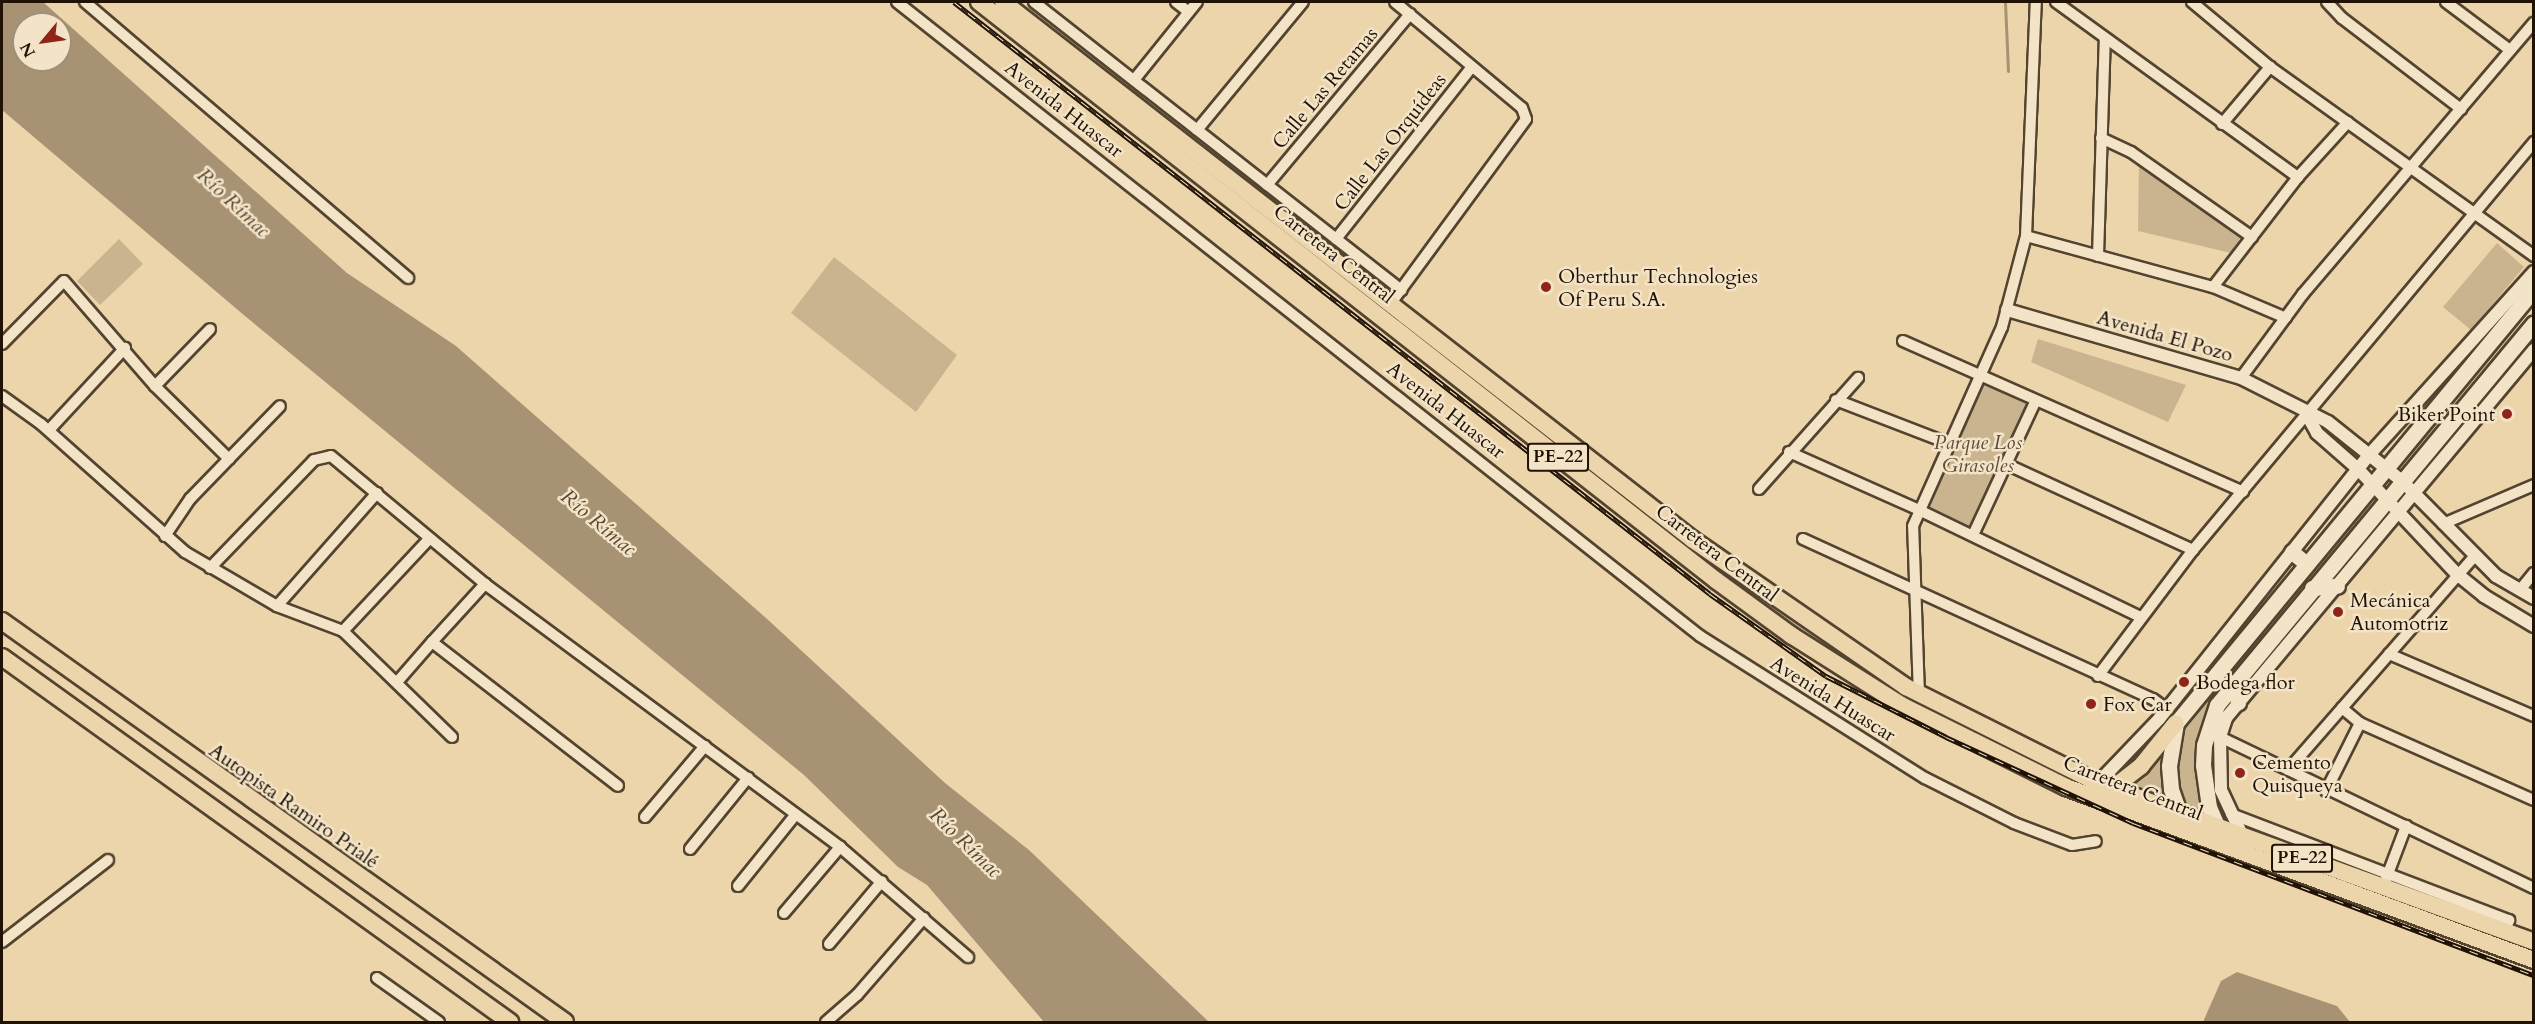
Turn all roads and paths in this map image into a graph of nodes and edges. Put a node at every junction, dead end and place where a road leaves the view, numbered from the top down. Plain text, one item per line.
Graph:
1 (85, 2) edge
2 (897, 2) edge
3 (979, 2) edge
4 (1003, 2) edge
5 (1034, 2) edge
6 (1176, 2) edge
7 (1197, 2) edge
8 (1303, 2) edge
9 (1395, 2) edge
10 (2036, 2) edge
11 (2056, 2) edge
12 (2192, 2) edge
13 (2327, 2) edge
14 (2446, 2) edge
15 (1189, 12) junction
16 (1410, 14) junction
17 (2534, 23) edge
18 (2105, 38) junction
19 (2510, 50) junction
20 (2270, 67) junction
21 (1471, 68) junction
22 (1134, 80) junction
23 (2461, 109) junction
24 (2348, 122) junction
25 (2222, 124) junction
26 (1197, 130) junction
27 (2101, 138) junction
28 (2534, 142) edge
29 (2411, 166) junction
30 (2298, 177) junction
31 (1267, 185) junction
32 (2473, 213) junction
33 (2026, 236) junction
34 (2252, 237) junction
35 (1336, 239) junction
36 (2098, 256) junction
37 (2534, 256) edge
38 (1322, 261) junction
39 (2534, 272) edge
40 (408, 278) dead end
41 (2213, 287) junction
42 (2534, 290) edge
43 (1396, 296) junction
44 (2007, 310) junction
45 (2286, 318) junction
46 (2534, 323) edge
47 (210, 329) dead end
48 (1903, 341) dead end
49 (2, 344) edge
50 (125, 348) junction
51 (2534, 350) edge
52 (1980, 376) junction
53 (1858, 378) dead end
54 (2241, 378) junction
55 (2459, 381) junction
56 (155, 386) junction
57 (2473, 395) junction
58 (2, 396) edge
59 (1836, 400) junction
60 (2035, 402) junction
61 (280, 406) dead end
62 (2307, 413) junction
63 (49, 430) junction
64 (1950, 444) junction
65 (1789, 452) junction
66 (2370, 454) junction
67 (229, 459) junction
68 (2006, 464) junction
69 (2387, 468) junction
70 (2358, 469) junction
71 (2532, 484) edge
72 (2372, 485) junction
73 (2407, 487) junction
74 (1759, 489) dead end
75 (2243, 492) junction
76 (377, 493) junction
77 (2392, 504) junction
78 (1919, 510) junction
79 (2443, 524) junction
80 (1973, 535) junction
81 (165, 536) junction
82 (429, 539) junction
83 (1803, 539) dead end
84 (2193, 550) junction
85 (2292, 552) junction
86 (2474, 557) junction
87 (2307, 564) junction
88 (210, 568) junction
89 (2534, 573) edge
90 (2457, 574) junction
91 (485, 584) junction
92 (2337, 586) junction
93 (2312, 588) junction
94 (1914, 590) junction
95 (2520, 590) junction
96 (2534, 598) edge
97 (277, 606) junction
98 (2140, 617) junction
99 (2261, 620) junction
100 (2, 621) edge
101 (2534, 626) edge
102 (2277, 630) junction
103 (344, 631) junction
104 (432, 642) junction
105 (2389, 654) junction
106 (2, 657) edge
107 (2098, 676) junction
108 (398, 681) junction
109 (2234, 682) junction
110 (1919, 695) junction
111 (2238, 703) junction
112 (2342, 708) junction
113 (2172, 716) junction
114 (2534, 716) edge
115 (2360, 723) junction
116 (452, 737) dead end
117 (2220, 737) junction
118 (705, 746) junction
119 (2288, 770) junction
120 (748, 778) junction
121 (618, 786) dead end
122 (2106, 786) junction
123 (2326, 791) junction
124 (2534, 801) edge
125 (2178, 812) junction
126 (796, 814) junction
127 (2232, 814) junction
128 (645, 817) dead end
129 (2406, 826) junction
130 (2218, 828) junction
131 (2187, 832) junction
132 (2243, 837) junction
133 (2096, 841) dead end
134 (840, 846) junction
135 (690, 849) dead end
136 (108, 861) dead end
137 (2534, 873) edge
138 (2331, 877) junction
139 (2386, 880) junction
140 (882, 881) junction
141 (738, 886) dead end
142 (2531, 887) edge
143 (784, 914) dead end
144 (924, 918) junction
145 (2, 942) edge
146 (2534, 942) edge
147 (829, 944) dead end
148 (968, 957) dead end
149 (2534, 960) edge
150 (377, 978) dead end
151 (439, 1023) edge
152 (510, 1023) edge
153 (565, 1023) edge
154 (826, 1023) edge

1 - 40 street
2 - 133 street, Avenida Huascar
3 - 38 highway, Carretera Central / PE-22
4 - 38 highway, Carretera Central / PE-22
5 - 22 street
6 - 15 street
7 - 15 street
8 - 26 street
9 - 16 street
10 - 33 street
11 - 18 street
12 - 20 street
13 - 23 street
14 - 19 street
15 - 22 street
16 - 21 street
16 - 31 street, Calle Las Retamas
17 - 19 street
18 - 25 street
18 - 27 street
19 - 23 street
20 - 24 street
20 - 25 street
21 - 35 street, Calle Las Orquídeas
21 - 43 street
22 - 26 street
23 - 29 street
24 - 29 street
24 - 30 street
25 - 30 street
26 - 31 street
27 - 34 street
27 - 36 street
28 - 32 street
29 - 32 street
29 - 45 street
30 - 34 street
31 - 35 street
32 - 37 street
32 - 62 street
33 - 36 street
33 - 44 street
34 - 41 street
35 - 43 street
36 - 41 street
38 - 43 highway, Carretera Central / PE-22
38 - 131 highway, Carretera Central / PE-22
39 - 66 street
41 - 45 street
42 - 55 main road
43 - 110 highway, Carretera Central / PE-22
44 - 52 street
44 - 54 street, Avenida El Pozo
45 - 54 street
46 - 57 main road
47 - 56 street
48 - 52 street
49 - 50 street
50 - 56 street
50 - 63 street
51 - 73 street
52 - 60 street
52 - 64 street
53 - 59 street
54 - 62 street, Avenida El Pozo
55 - 57 main road
55 - 69 main road
56 - 67 street
57 - 73 main road
58 - 63 street
59 - 64 street
59 - 65 street
60 - 68 street
60 - 75 street
61 - 67 street
62 - 66 street, Avenida El Pozo
62 - 70 street, Avenida El Pozo
62 - 75 street
63 - 81 street
64 - 78 street
65 - 74 street
65 - 78 street
66 - 69 street, Avenida El Pozo
66 - 70 street
67 - 81 street
68 - 80 street
68 - 84 street
69 - 72 main road
69 - 73 street, Avenida El Pozo
70 - 72 street, Avenida El Pozo
70 - 85 street
71 - 79 street
72 - 77 street, Avenida El Pozo
72 - 87 main road
73 - 77 main road
73 - 79 street, Avenida El Pozo
75 - 84 street
76 - 82 street
76 - 88 street
76 - 97 street
77 - 90 street, Avenida El Pozo
77 - 92 street
77 - 93 main road
78 - 80 street
78 - 94 street
79 - 86 street, Avenida El Pozo
80 - 98 street
81 - 88 street
82 - 91 street
82 - 103 street
83 - 94 street
84 - 98 street
85 - 87 main road
85 - 113 street
86 - 90 street
86 - 95 street, Avenida El Pozo
87 - 99 main road
88 - 97 street
89 - 95 street
90 - 101 street, Avenida El Pozo
90 - 105 street
91 - 104 street
91 - 118 street
92 - 93 main road
92 - 111 street
93 - 102 main road
94 - 107 street
94 - 110 street
95 - 96 street, Avenida El Pozo
97 - 103 street
98 - 107 street
99 - 102 main road
99 - 113 main road
100 - 153 highway, Autopista Ramiro Prialé
102 - 109 main road
103 - 108 street
104 - 108 street
104 - 121 street
105 - 112 street
105 - 114 street
106 - 152 highway
107 - 113 street
108 - 116 street
109 - 111 main road
109 - 130 main road
110 - 122 highway, Carretera Central / PE-22
111 - 117 street
112 - 115 street
112 - 119 street
113 - 122 highway
113 - 125 main road
115 - 123 street
115 - 124 street
117 - 119 street
117 - 127 street
118 - 120 street
118 - 128 street
119 - 123 street
120 - 126 street
120 - 135 street
122 - 125 highway, Carretera Central / PE-22
123 - 129 street
125 - 130 highway, Carretera Central / PE-22
125 - 131 main road
126 - 134 street
126 - 141 street
127 - 132 street
127 - 139 street
129 - 139 street
129 - 142 street
130 - 132 highway, Carretera Central / PE-22
131 - 138 highway, Carretera Central / PE-22
132 - 138 highway, Carretera Central / PE-22
134 - 140 street
134 - 143 street
136 - 145 street
137 - 142 street
138 - 139 highway, Carretera Central / PE-22
138 - 149 highway, Carretera Central / PE-22
139 - 146 highway, Carretera Central / PE-22
140 - 144 street
140 - 147 street
144 - 148 street
144 - 154 street
150 - 151 street

